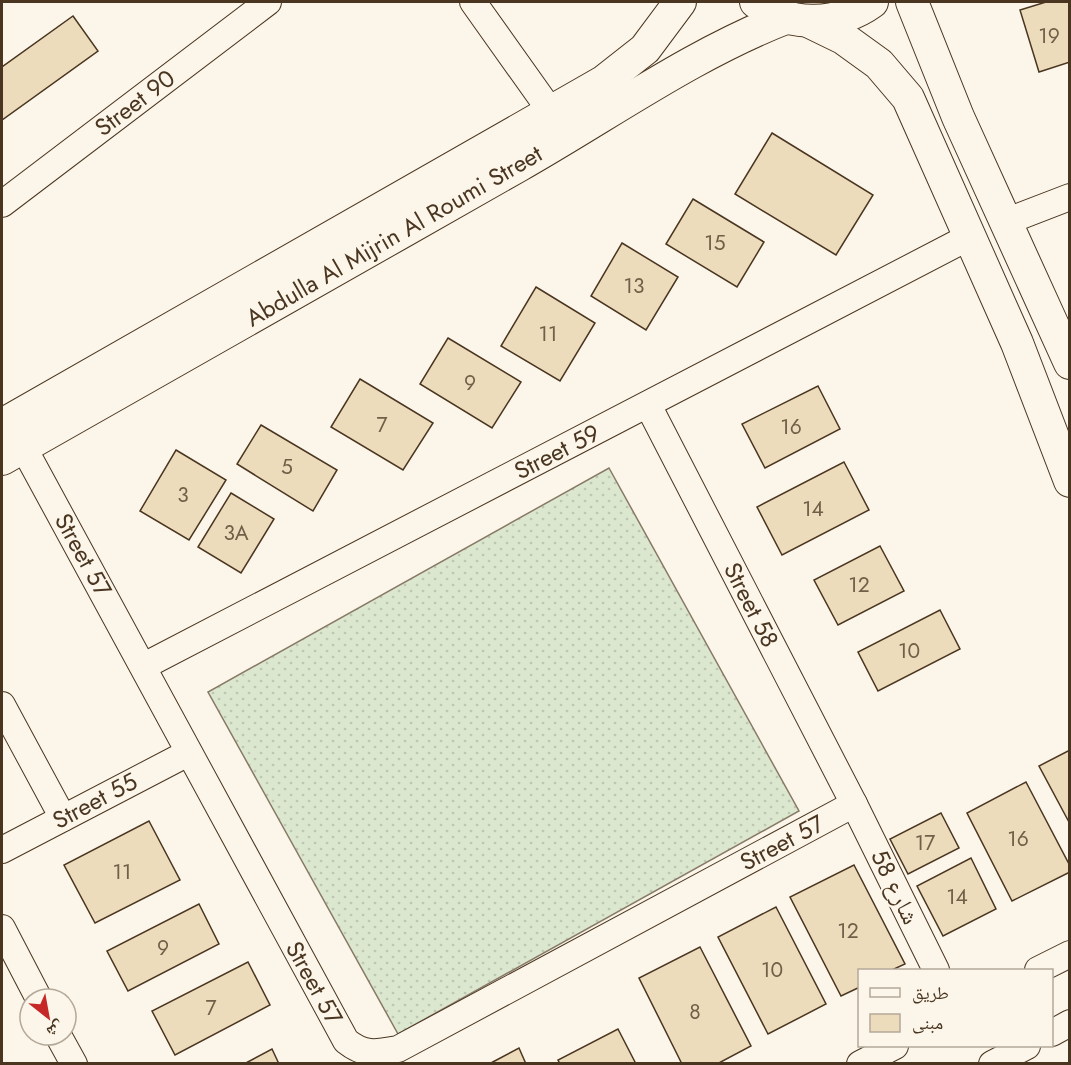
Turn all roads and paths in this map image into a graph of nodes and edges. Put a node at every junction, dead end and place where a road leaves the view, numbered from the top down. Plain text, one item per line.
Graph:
1 (268, 2) edge
2 (473, 2) edge
3 (680, 2) edge
4 (756, 2) edge
5 (872, 2) edge
6 (912, 2) edge
7 (798, 19) junction
8 (559, 126) junction
9 (1070, 196) edge
10 (2, 204) edge
11 (1005, 222) junction
12 (969, 237) junction
13 (1070, 363) edge
14 (648, 405) junction
15 (9, 438) edge
16 (1070, 481) edge
17 (144, 666) junction
18 (2, 705) edge
19 (188, 753) junction
20 (854, 804) junction
21 (63, 818) junction
22 (2, 850) edge
23 (2, 928) edge
24 (1070, 954) edge
25 (936, 969) edge
26 (1040, 969) edge
27 (33, 987) edge
28 (1070, 1023) edge
29 (1053, 1032) edge
30 (65, 1047) edge
31 (893, 1047) edge
32 (1025, 1047) edge
33 (363, 1058) edge
34 (74, 1064) edge
35 (860, 1064) edge
36 (992, 1064) edge

1 - 10 street, Street 90
2 - 8 street
3 - 8 main road, Abdulla Al Mijrin Al Roumi Street
4 - 7 main road
5 - 7 main road
6 - 11 main road
7 - 8 main road, Abdulla Al Mijrin Al Roumi Street
7 - 12 main road
8 - 15 main road, Abdulla Al Mijrin Al Roumi Street
9 - 11 street
11 - 13 main road
12 - 14 street, Street 59
12 - 16 main road
14 - 17 street, Street 59
14 - 20 street, Street 58
15 - 17 street, Street 57
17 - 19 street, Street 57
18 - 21 street
19 - 21 street, Street 55
19 - 33 street, Street 57
20 - 25 street, شارع 58
20 - 33 street, Street 57
21 - 22 street, Street 55
23 - 27 street
24 - 26 street
28 - 29 street
30 - 34 street
31 - 35 street
32 - 36 street

